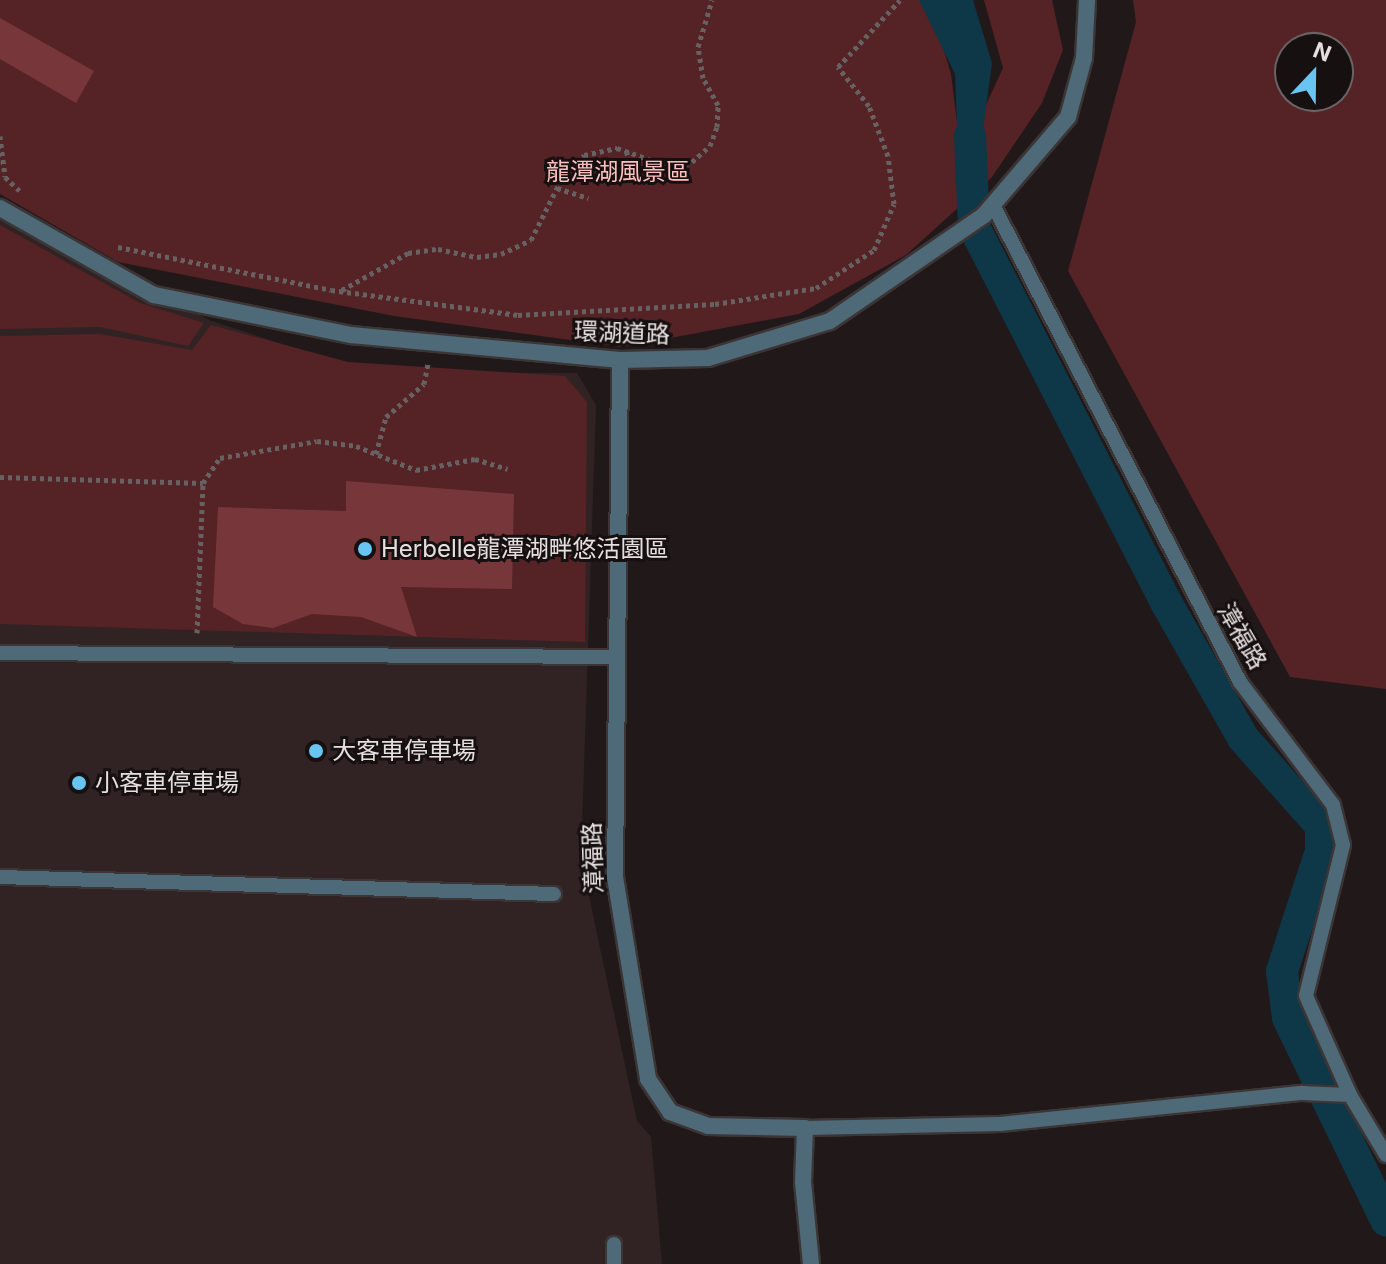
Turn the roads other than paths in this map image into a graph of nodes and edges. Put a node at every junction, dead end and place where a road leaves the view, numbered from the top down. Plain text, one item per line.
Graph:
1 (1087, 0) edge
2 (0, 208) edge
3 (988, 210) junction
4 (620, 360) junction
5 (0, 653) edge
6 (617, 657) junction
7 (0, 877) edge
8 (554, 894) dead end
9 (1349, 1094) junction
10 (805, 1128) junction
11 (1386, 1155) edge
12 (614, 1244) dead end
13 (614, 1264) edge
14 (811, 1264) edge

1 - 3 street, 環湖道路
2 - 4 street, 環湖道路
3 - 4 street, 環湖道路
3 - 9 lane, 漳福路
4 - 6 street, 漳福路
5 - 6 lane
6 - 10 street, 漳福路
7 - 8 lane
9 - 10 lane, 漳福路
9 - 11 lane, 漳福路
10 - 14 street
12 - 13 lane

